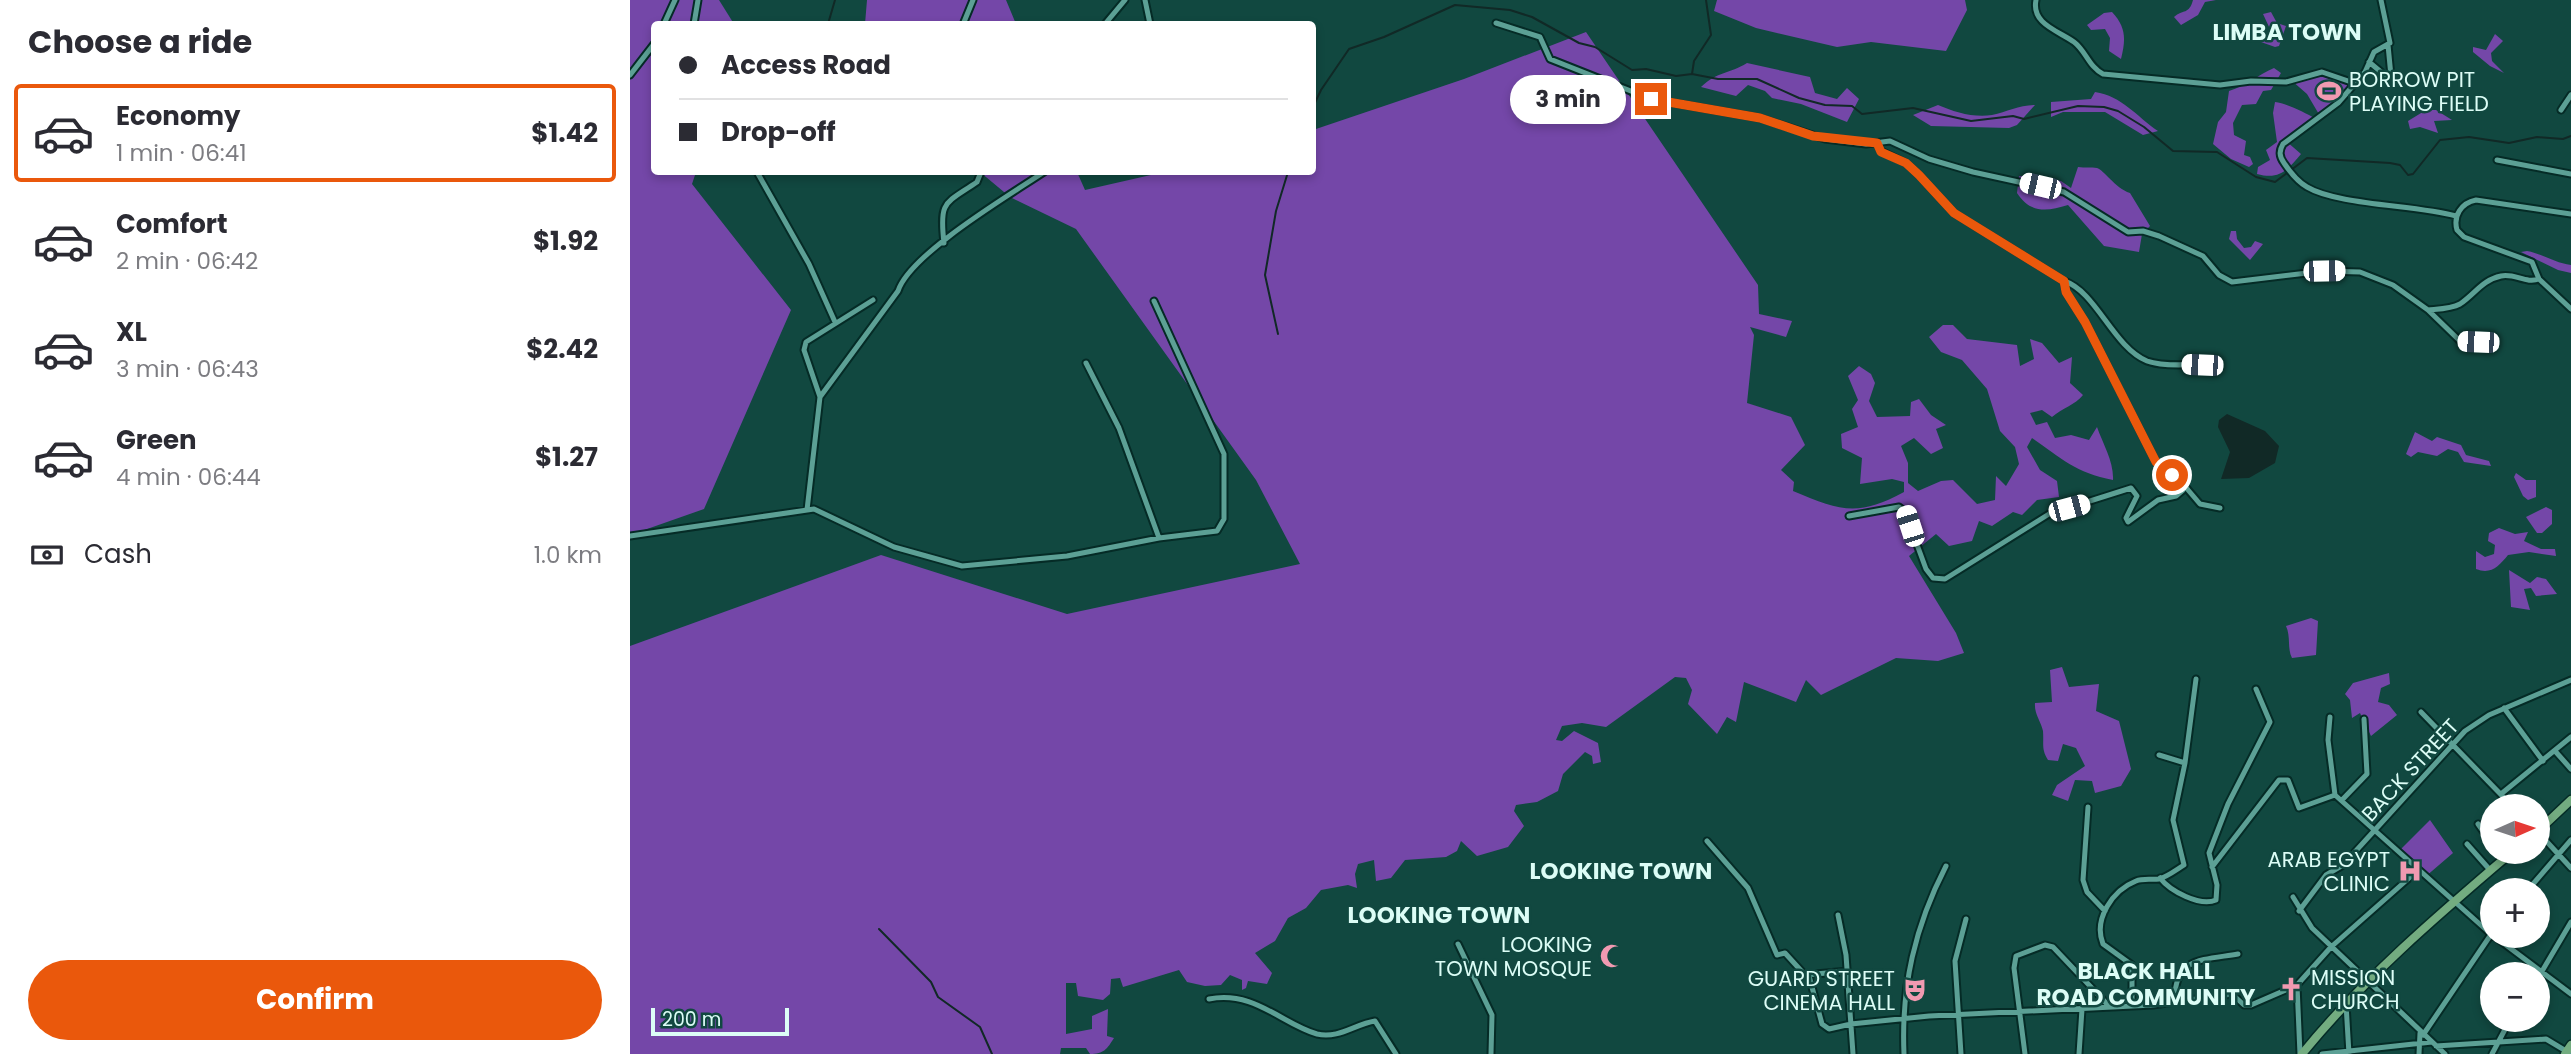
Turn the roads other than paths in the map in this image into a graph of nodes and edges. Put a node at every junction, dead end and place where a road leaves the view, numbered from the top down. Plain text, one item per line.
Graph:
1 (675, 0) edge
2 (698, 0) edge
3 (973, 0) edge
4 (1125, 0) edge
5 (1145, 0) edge
6 (2036, 0) edge
7 (2381, 0) edge
8 (665, 21) edge
9 (694, 21) edge
10 (964, 21) edge
11 (1108, 21) edge
12 (1149, 21) edge
13 (1496, 23) dead end
14 (2388, 45) junction
15 (651, 48) edge
16 (2370, 62) junction
17 (630, 75) edge
18 (2357, 84) junction
19 (2571, 95) edge
20 (2561, 110) dead end
21 (1877, 143) junction
22 (2497, 160) dead end
23 (2571, 174) edge
24 (759, 175) edge
25 (980, 175) edge
26 (1034, 175) edge
27 (1039, 175) edge
28 (1036, 177) junction
29 (2571, 214) edge
30 (2456, 216) junction
31 (944, 243) junction
32 (2539, 279) junction
33 (2064, 281) junction
34 (873, 300) dead end
35 (1154, 301) dead end
36 (2571, 309) edge
37 (2428, 310) junction
38 (835, 322) junction
39 (2495, 343) dead end
40 (1086, 363) dead end
41 (2202, 365) dead end
42 (820, 397) junction
43 (2183, 484) junction
44 (2220, 508) dead end
45 (807, 510) junction
46 (1849, 516) dead end
47 (630, 536) edge
48 (1159, 538) junction
49 (2196, 679) dead end
50 (2571, 680) edge
51 (2256, 689) dead end
52 (2504, 708) junction
53 (2421, 712) dead end
54 (2330, 717) dead end
55 (2364, 719) dead end
56 (2571, 737) edge
57 (2452, 744) junction
58 (2554, 751) junction
59 (2159, 755) dead end
60 (2543, 761) junction
61 (2185, 763) junction
62 (2571, 769) edge
63 (2501, 794) joint
64 (2335, 795) junction
65 (2342, 800) junction
66 (2571, 800) edge
67 (2088, 807) dead end
68 (2550, 820) edge
69 (2478, 824) dead end
70 (2480, 827) edge
71 (2374, 833) junction
72 (2571, 840) edge
73 (1707, 841) dead end
74 (2467, 845) dead end
75 (2550, 845) edge
76 (2558, 854) junction
77 (2495, 864) edge
78 (1946, 866) dead end
79 (2212, 867) junction
80 (2571, 868) edge
81 (2490, 870) junction
82 (2417, 871) junction
83 (2160, 878) junction
84 (2538, 878) edge
85 (2293, 897) dead end
86 (2453, 902) junction
87 (2105, 911) junction
88 (2299, 911) junction
89 (1838, 915) dead end
90 (1966, 919) dead end
91 (2571, 922) edge
92 (2480, 925) edge
93 (1458, 944) dead end
94 (2331, 947) junction
95 (2483, 948) edge
96 (2510, 948) edge
97 (2238, 954) dead end
98 (2528, 962) edge
99 (2548, 962) edge
100 (1848, 971) junction
101 (1809, 976) junction
102 (2550, 978) edge
103 (2368, 983) junction
104 (2297, 985) junction
105 (2571, 994) edge
106 (1209, 999) dead end
107 (2175, 1002) junction
108 (2346, 1004) junction
109 (2108, 1005) junction
110 (2132, 1006) junction
111 (2082, 1009) junction
112 (2021, 1013) junction
113 (1957, 1017) junction
114 (1903, 1019) junction
115 (1851, 1024) junction
116 (2503, 1032) edge
117 (2421, 1034) junction
118 (2499, 1040) junction
119 (2419, 1044) junction
120 (2434, 1044) junction
121 (2568, 1051) edge
122 (2349, 1053) edge
123 (1396, 1054) edge
124 (1491, 1054) edge
125 (1853, 1054) edge
126 (1904, 1054) edge
127 (1961, 1054) edge
128 (2025, 1054) edge
129 (2080, 1054) edge
130 (2301, 1054) edge
131 (2322, 1054) edge
132 (2419, 1054) edge
133 (2445, 1054) edge
134 (2493, 1054) edge

1 - 8 street
2 - 9 street
3 - 10 street
4 - 11 street
5 - 12 street
6 - 18 street
7 - 14 street
13 - 21 street
14 - 16 street
14 - 16 street
15 - 17 street
16 - 18 street
18 - 30 street
19 - 20 street
21 - 33 street
21 - 37 street
22 - 23 street
24 - 38 street
25 - 31 street
26 - 28 street
27 - 28 street
28 - 31 street
29 - 30 street
30 - 32 street
31 - 42 street
32 - 36 street
32 - 37 street
33 - 41 street
33 - 43 street
34 - 38 street
35 - 48 street
37 - 39 street
38 - 42 street
40 - 48 street
42 - 45 street
43 - 44 street
43 - 46 street
45 - 47 street
45 - 48 street
49 - 61 street
50 - 52 street, BACK STREET
51 - 79 street
52 - 57 street, BACK STREET
52 - 60 street
53 - 57 street
54 - 64 street
55 - 65 street
56 - 58 street
57 - 63 street
57 - 71 street, BACK STREET
58 - 60 street
58 - 62 street
59 - 61 street
60 - 63 street
61 - 83 street
64 - 65 street
64 - 79 street
65 - 71 street
66 - 68 street
67 - 87 street
69 - 70 street
71 - 82 street
71 - 88 street, BACK STREET
72 - 76 street
73 - 101 street
74 - 81 street
75 - 76 street
76 - 80 street
76 - 84 street
77 - 81 street
78 - 114 street
79 - 83 street
81 - 86 street
82 - 86 street
82 - 94 street
83 - 87 street
85 - 88 street
86 - 92 street
86 - 103 street
87 - 110 street
88 - 94 street
89 - 100 street
90 - 113 street
91 - 99 street
93 - 124 street
94 - 103 street
94 - 104 street
95 - 117 street
96 - 98 street
97 - 107 street
100 - 101 street
100 - 115 street
101 - 115 street
102 - 105 street
103 - 108 street
103 - 117 street
104 - 107 street
104 - 130 street
106 - 123 street
107 - 110 street
108 - 122 street
108 - 130 street
109 - 110 street
109 - 111 street
109 - 112 street
111 - 112 street
111 - 129 street
112 - 113 street
112 - 128 street
113 - 114 street
113 - 127 street
114 - 115 street
114 - 126 street
115 - 125 street
116 - 118 street
117 - 119 street
117 - 120 street
118 - 120 street
118 - 121 street
118 - 134 street
119 - 120 street
119 - 122 street
119 - 132 street
120 - 133 street
122 - 131 street

